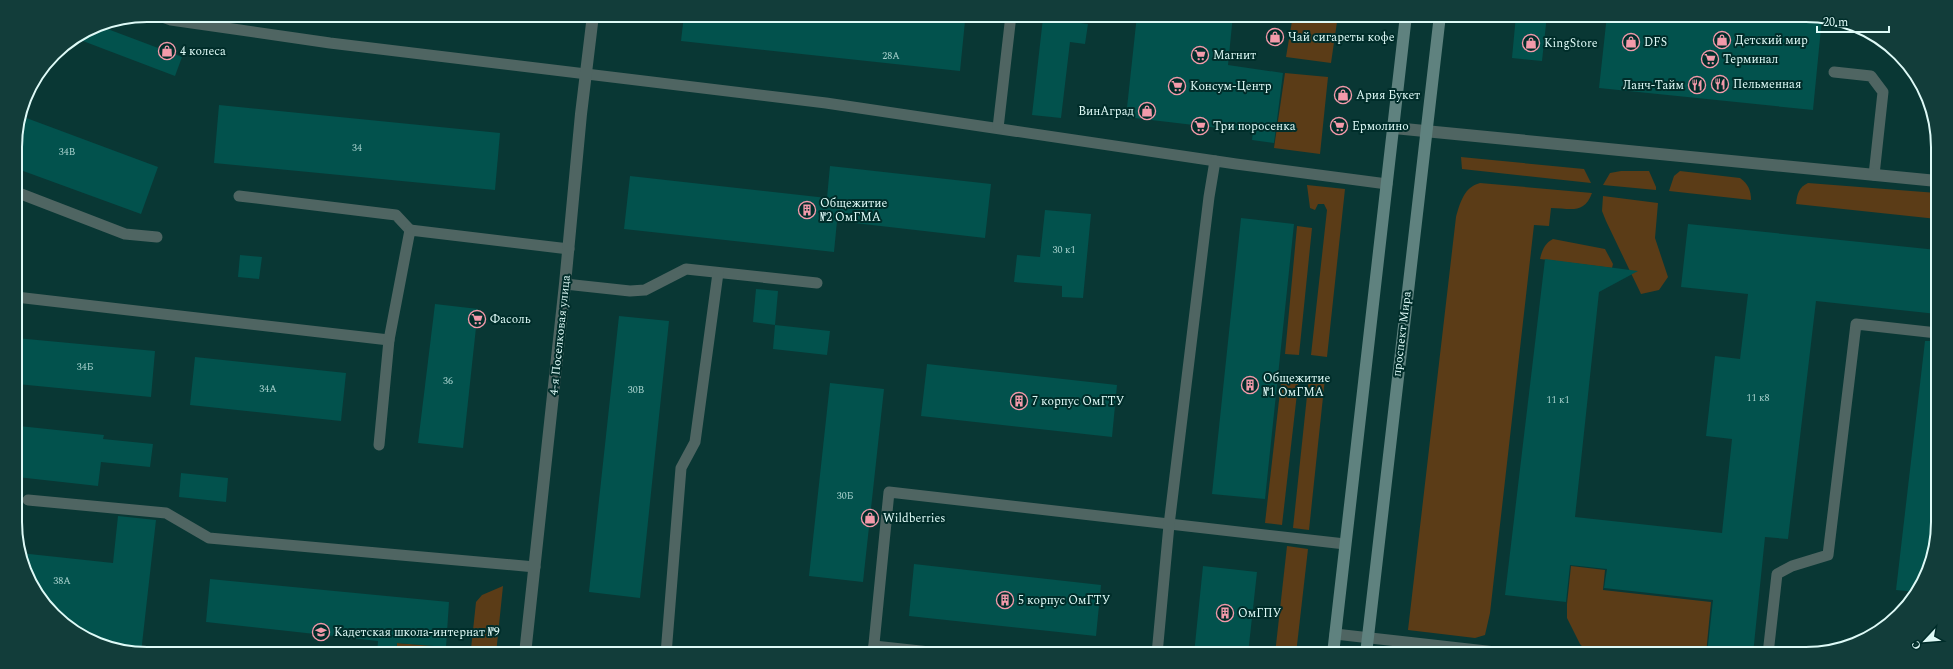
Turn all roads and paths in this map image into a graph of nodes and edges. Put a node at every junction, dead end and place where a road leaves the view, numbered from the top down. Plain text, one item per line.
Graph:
1 (185, 22) edge
2 (592, 22) edge
3 (1010, 22) edge
4 (1405, 22) edge
5 (1439, 22) edge
6 (1834, 72) dead end
7 (586, 73) junction
8 (998, 128) junction
9 (1394, 128) junction
10 (1426, 130) junction
11 (1215, 161) junction
12 (1874, 176) junction
13 (1931, 181) edge
14 (1386, 184) junction
15 (22, 194) edge
16 (239, 196) dead end
17 (410, 230) junction
18 (157, 236) dead end
19 (569, 249) junction
20 (718, 273) junction
21 (817, 283) dead end
22 (566, 284) junction
23 (22, 298) edge
24 (1931, 331) edge
25 (389, 340) junction
26 (379, 445) dead end
27 (28, 500) dead end
28 (1169, 525) junction
29 (1345, 544) junction
30 (535, 567) junction
31 (1335, 634) junction
32 (1368, 637) junction
33 (526, 647) edge
34 (667, 647) edge
35 (874, 647) edge
36 (1158, 647) edge
37 (1334, 647) edge
38 (1367, 647) edge
39 (1453, 647) edge
40 (1769, 647) edge

1 - 7 lane
2 - 7 street, 4-я Поселковая улица
3 - 8 lane
4 - 9 main road
5 - 10 main road, проспект Мира
6 - 12 lane
7 - 8 lane
7 - 19 street, 4-я Поселковая улица
8 - 11 lane
9 - 10 street
9 - 14 main road
10 - 12 street
10 - 32 main road, проспект Мира
11 - 14 lane
11 - 28 lane
12 - 13 street
14 - 29 main road
15 - 18 lane
16 - 17 lane
17 - 19 lane
17 - 25 lane
19 - 22 street, 4-я Поселковая улица
20 - 21 lane
20 - 22 lane
20 - 34 lane
22 - 30 street, 4-я Поселковая улица
23 - 25 lane
24 - 40 lane
25 - 26 lane
27 - 30 lane
28 - 29 lane
28 - 35 lane
28 - 36 lane
29 - 31 main road
30 - 33 street, 4-я Поселковая улица
31 - 32 lane
31 - 37 main road
32 - 38 main road, проспект Мира
32 - 39 lane

